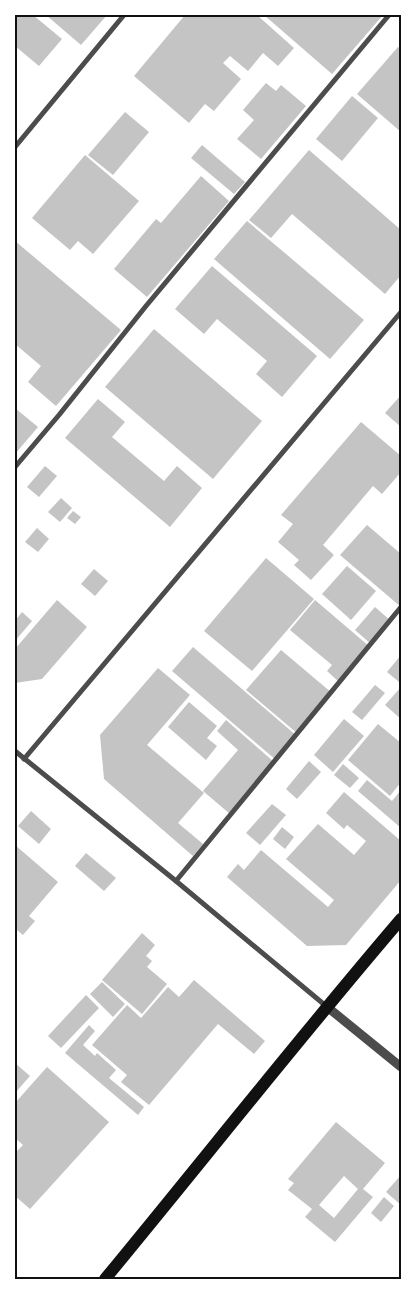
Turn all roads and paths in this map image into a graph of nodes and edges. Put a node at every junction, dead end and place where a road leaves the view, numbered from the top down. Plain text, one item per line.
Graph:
1 (124, 15) edge
2 (389, 15) edge
3 (15, 147) edge
4 (401, 312) edge
5 (15, 467) edge
6 (401, 608) edge
7 (15, 751) edge
8 (24, 759) junction
9 (176, 881) junction
10 (401, 919) edge
11 (326, 1006) junction
12 (401, 1067) edge
13 (105, 1279) edge

1 - 3 street
2 - 5 street
4 - 8 street
6 - 9 street
7 - 8 street
8 - 9 street
9 - 11 street
10 - 11 main road
11 - 12 street
11 - 13 main road

